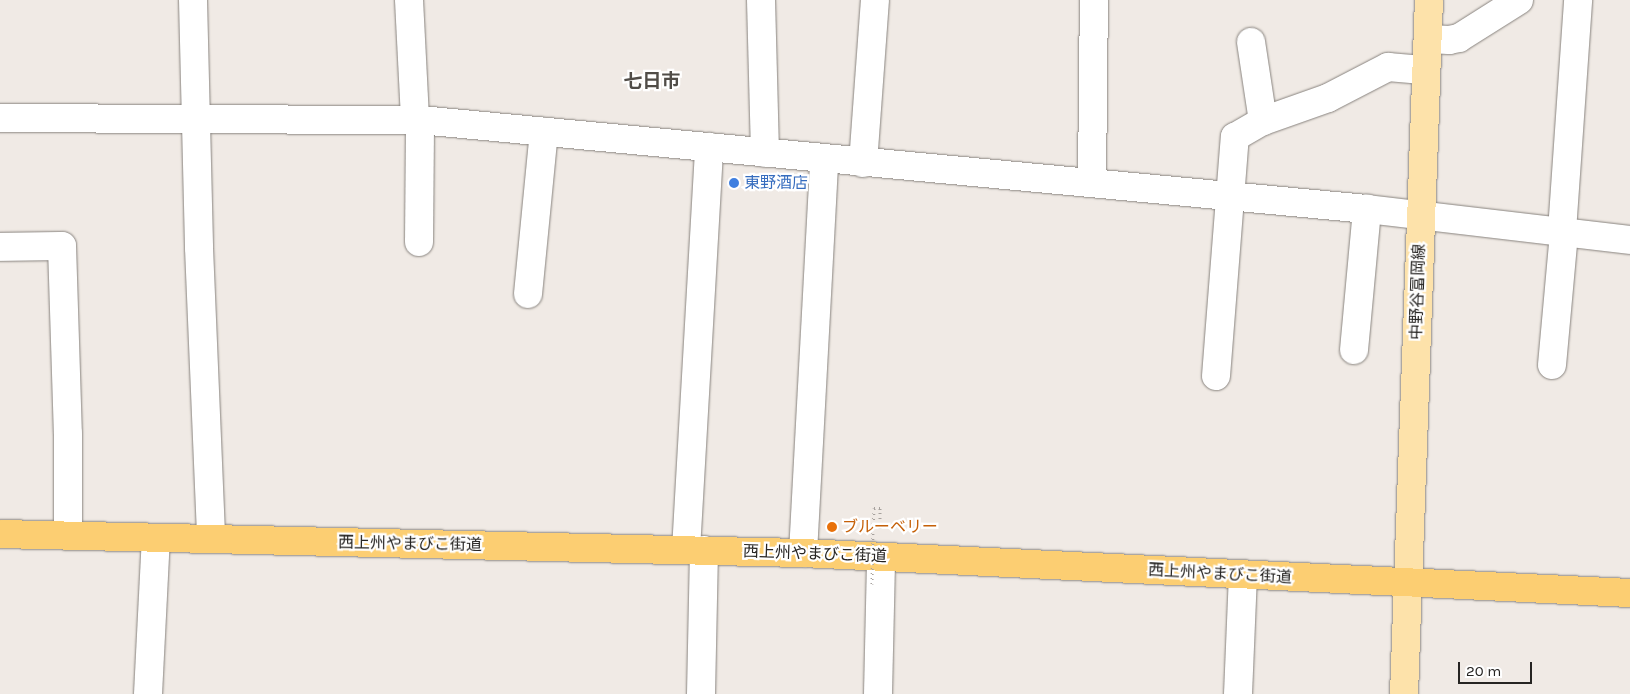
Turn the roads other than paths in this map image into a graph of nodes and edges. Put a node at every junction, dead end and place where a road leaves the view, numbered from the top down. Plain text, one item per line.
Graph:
1 (193, 0) edge
2 (409, 0) edge
3 (762, 0) edge
4 (875, 0) edge
5 (1094, 0) edge
6 (1429, 0) edge
7 (1519, 0) edge
8 (1578, 0) edge
9 (1428, 39) junction
10 (1251, 42) dead end
11 (1426, 70) junction
12 (0, 118) edge
13 (196, 118) junction
14 (417, 119) junction
15 (1263, 121) junction
16 (544, 132) junction
17 (709, 147) junction
18 (765, 153) junction
19 (824, 159) junction
20 (863, 163) junction
21 (1092, 182) junction
22 (1229, 196) junction
23 (1367, 209) junction
24 (1420, 214) junction
25 (1563, 231) junction
26 (1630, 240) edge
27 (419, 242) dead end
28 (0, 247) edge
29 (528, 294) dead end
30 (1354, 350) dead end
31 (1552, 365) dead end
32 (1216, 376) dead end
33 (0, 534) edge
34 (68, 536) junction
35 (156, 538) junction
36 (211, 539) junction
37 (881, 547) junction
38 (695, 550) junction
39 (803, 552) junction
40 (1243, 575) junction
41 (1409, 583) junction
42 (1630, 593) edge
43 (148, 694) edge
44 (701, 694) edge
45 (878, 694) edge
46 (1238, 694) edge
47 (1404, 694) edge

1 - 13 street
2 - 14 street
3 - 18 street
4 - 20 street
5 - 21 street
6 - 9 main road, 中野谷富岡線
7 - 9 street
8 - 25 street
9 - 11 main road, 中野谷富岡線
10 - 15 street
11 - 15 street
11 - 24 main road, 中野谷富岡線
12 - 13 street
13 - 14 street
13 - 36 street
14 - 16 street
14 - 27 street
15 - 22 street
16 - 17 street
16 - 29 street
17 - 18 street
17 - 38 street
18 - 19 street
19 - 20 street
19 - 39 street
20 - 21 street
21 - 22 street
22 - 23 street
22 - 32 street
23 - 24 street
23 - 30 street
24 - 25 street
24 - 41 main road, 中野谷富岡線
25 - 26 street
25 - 31 street
28 - 34 street
33 - 34 highway, 西上州やまびこ街道
34 - 35 highway, 西上州やまびこ街道
35 - 36 highway, 西上州やまびこ街道
35 - 43 street
36 - 38 highway, 西上州やまびこ街道
37 - 39 highway, 西上州やまびこ街道
37 - 40 highway, 西上州やまびこ街道
37 - 45 street
38 - 39 highway, 西上州やまびこ街道
38 - 44 street
40 - 41 highway, 西上州やまびこ街道
40 - 46 street
41 - 42 highway, 西上州やまびこ街道
41 - 47 main road, 中野谷富岡線

